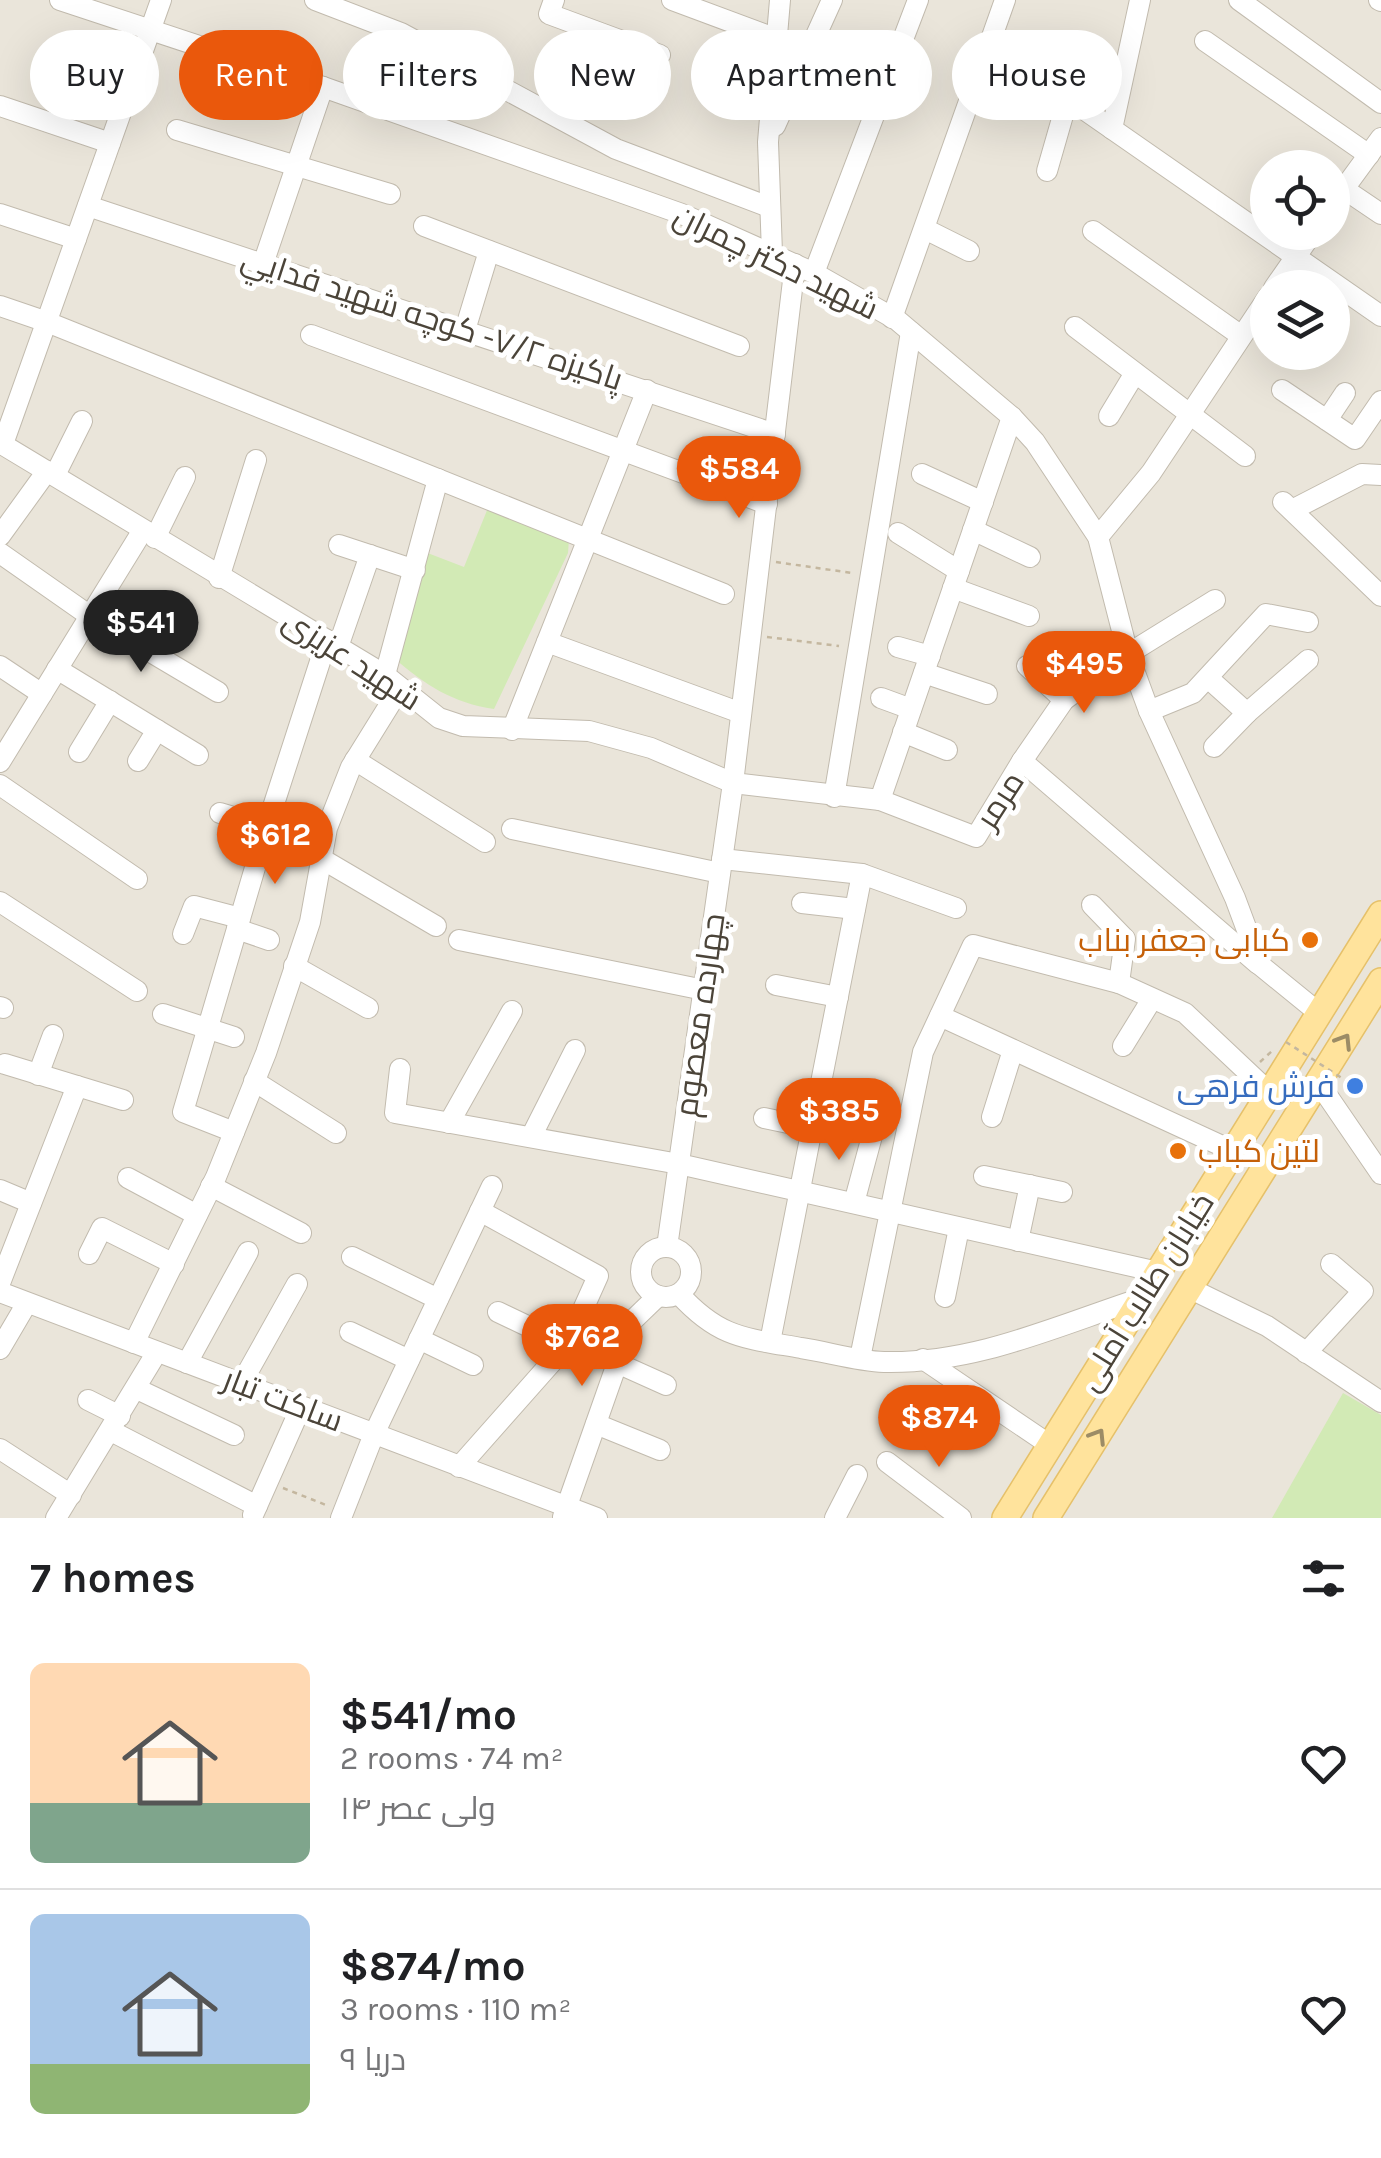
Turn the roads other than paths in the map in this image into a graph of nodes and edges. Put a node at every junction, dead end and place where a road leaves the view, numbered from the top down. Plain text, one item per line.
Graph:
1 (60, 0) edge
2 (160, 0) edge
3 (314, 0) edge
4 (554, 0) edge
5 (672, 0) edge
6 (780, 0) edge
7 (832, 0) edge
8 (918, 0) edge
9 (1005, 0) edge
10 (1140, 0) edge
11 (1239, 0) edge
12 (151, 30) joint
13 (592, 30) edge
14 (753, 30) edge
15 (778, 30) edge
16 (159, 33) edge
17 (1205, 41) dead end
18 (324, 87) junction
19 (1381, 103) edge
20 (0, 106) edge
21 (118, 120) edge
22 (770, 120) edge
23 (1063, 120) edge
24 (1099, 120) edge
25 (1112, 129) junction
26 (177, 130) dead end
27 (768, 142) junction
28 (110, 143) junction
29 (1375, 146) edge
30 (295, 166) junction
31 (1047, 171) dead end
32 (1350, 180) edge
33 (390, 194) dead end
34 (1350, 202) edge
35 (88, 206) junction
36 (770, 207) junction
37 (0, 214) edge
38 (1381, 214) edge
39 (424, 226) dead end
40 (925, 229) junction
41 (1093, 231) dead end
42 (76, 239) junction
43 (1301, 250) edge
44 (489, 251) junction
45 (970, 251) dead end
46 (772, 253) junction
47 (1296, 257) junction
48 (263, 264) junction
49 (805, 268) junction
50 (1287, 270) edge
51 (0, 306) edge
52 (1381, 316) edge
53 (892, 318) junction
54 (1250, 321) edge
55 (46, 322) junction
56 (1075, 327) dead end
57 (465, 330) junction
58 (911, 332) junction
59 (312, 335) dead end
60 (1240, 335) junction
61 (739, 346) dead end
62 (1135, 373) junction
63 (646, 390) junction
64 (1282, 390) dead end
65 (1345, 393) dead end
66 (1381, 402) edge
67 (1109, 416) dead end
68 (1191, 417) junction
69 (1012, 418) junction
70 (1327, 420) junction
71 (82, 421) dead end
72 (775, 434) junction
73 (1, 443) edge
74 (623, 450) junction
75 (1245, 456) dead end
76 (256, 460) dead end
77 (51, 473) junction
78 (922, 474) dead end
79 (1381, 475) edge
80 (185, 477) dead end
81 (438, 479) junction
82 (983, 502) junction
83 (766, 504) junction
84 (973, 530) junction
85 (149, 534) junction
86 (898, 534) dead end
87 (0, 536) edge
88 (1098, 537) junction
89 (588, 539) junction
90 (339, 545) dead end
91 (0, 553) edge
92 (370, 555) junction
93 (1030, 557) dead end
94 (414, 570) junction
95 (220, 578) junction
96 (956, 580) junction
97 (1379, 586) edge
98 (724, 594) dead end
99 (1215, 600) dead end
100 (90, 616) junction
101 (1030, 616) dead end
102 (1308, 622) dead end
103 (546, 642) junction
104 (332, 644) junction
105 (898, 647) dead end
106 (1128, 654) junction
107 (1308, 660) dead end
108 (927, 664) junction
109 (0, 666) edge
110 (1026, 666) dead end
111 (57, 669) junction
112 (1208, 678) junction
113 (392, 682) junction
114 (218, 692) dead end
115 (42, 694) junction
116 (987, 694) dead end
117 (881, 698) dead end
118 (1064, 700) junction
119 (110, 702) junction
120 (911, 709) junction
121 (1149, 711) junction
122 (742, 712) junction
123 (1247, 713) junction
124 (157, 730) junction
125 (512, 730) junction
126 (903, 732) junction
127 (1214, 747) dead end
128 (947, 750) dead end
129 (79, 752) dead end
130 (198, 755) dead end
131 (355, 760) junction
132 (138, 761) dead end
133 (1022, 761) junction
134 (0, 762) edge
135 (733, 783) junction
136 (0, 785) edge
137 (834, 796) junction
138 (880, 800) junction
139 (220, 813) dead end
140 (267, 827) junction
141 (512, 830) dead end
142 (486, 842) dead end
143 (322, 859) junction
144 (721, 866) junction
145 (862, 874) junction
146 (137, 879) dead end
147 (0, 902) edge
148 (802, 903) dead end
149 (1092, 905) dead end
150 (956, 908) dead end
151 (855, 909) junction
152 (1381, 914) edge
153 (238, 924) junction
154 (436, 926) dead end
155 (183, 934) dead end
156 (269, 940) dead end
157 (459, 940) dead end
158 (1260, 965) junction
159 (294, 966) junction
160 (1119, 982) junction
161 (776, 985) dead end
162 (704, 990) junction
163 (1378, 990) edge
164 (137, 991) dead end
165 (838, 997) junction
166 (1152, 1000) junction
167 (368, 1008) dead end
168 (512, 1011) dead end
169 (1319, 1013) junction
170 (164, 1014) dead end
171 (940, 1016) junction
172 (208, 1028) junction
173 (52, 1035) dead end
174 (234, 1037) dead end
175 (1124, 1046) dead end
176 (575, 1050) dead end
177 (1013, 1050) junction
178 (5, 1064) dead end
179 (400, 1069) dead end
180 (38, 1074) junction
181 (254, 1081) junction
182 (77, 1086) junction
183 (1330, 1088) junction
184 (1270, 1093) junction
185 (122, 1100) dead end
186 (764, 1118) dead end
187 (992, 1118) dead end
188 (449, 1122) junction
189 (812, 1128) junction
190 (234, 1132) junction
191 (336, 1133) dead end
192 (872, 1136) dead end
193 (531, 1137) junction
194 (1234, 1151) junction
195 (679, 1164) junction
196 (1381, 1174) edge
197 (984, 1176) dead end
198 (128, 1178) dead end
199 (211, 1186) junction
200 (492, 1186) dead end
201 (1030, 1186) junction
202 (0, 1190) edge
203 (800, 1191) junction
204 (1062, 1192) dead end
205 (31, 1203) junction
206 (854, 1203) junction
207 (480, 1210) junction
208 (892, 1212) junction
209 (197, 1216) junction
210 (958, 1228) junction
211 (300, 1232) dead end
212 (1018, 1242) junction
213 (668, 1247) junction
214 (248, 1252) dead end
215 (89, 1254) dead end
216 (352, 1258) dead end
217 (174, 1264) junction
218 (1331, 1264) dead end
219 (1158, 1272) junction
220 (0, 1283) edge
221 (298, 1284) dead end
222 (1191, 1289) junction
223 (0, 1292) edge
224 (668, 1295) junction
225 (945, 1297) dead end
226 (1142, 1298) junction
227 (438, 1299) junction
228 (27, 1303) junction
229 (498, 1312) dead end
230 (350, 1332) dead end
231 (419, 1338) junction
232 (770, 1342) junction
233 (134, 1344) junction
234 (567, 1345) junction
235 (0, 1349) edge
236 (157, 1352) junction
237 (1306, 1354) junction
238 (860, 1358) junction
239 (923, 1359) junction
240 (409, 1360) junction
241 (617, 1363) junction
242 (187, 1364) junction
243 (473, 1365) dead end
244 (241, 1384) junction
245 (666, 1385) dead end
246 (137, 1389) junction
247 (88, 1400) dead end
248 (1381, 1402) edge
249 (300, 1406) junction
250 (116, 1423) junction
251 (596, 1424) junction
252 (374, 1434) junction
253 (234, 1436) dead end
254 (1050, 1445) junction
255 (0, 1449) edge
256 (660, 1450) dead end
257 (887, 1462) dead end
258 (460, 1467) junction
259 (857, 1475) dead end
260 (65, 1510) edge
261 (254, 1512) edge
262 (565, 1513) edge
263 (348, 1516) edge
264 (597, 1518) edge
265 (835, 1518) edge
266 (961, 1518) edge
267 (1005, 1518) edge
268 (1046, 1518) edge

1 - 12 street, شهید دکتر چمران
2 - 12 street
3 - 36 street
4 - 13 street
5 - 14 street
6 - 15 street
7 - 27 street
8 - 49 street, چهارده معصوم
9 - 40 street
10 - 25 street
11 - 19 street
16 - 18 street, شهید دکتر چمران
17 - 29 street
18 - 30 street
18 - 46 street, شهید دکتر چمران
20 - 28 street
21 - 28 street
22 - 27 street
23 - 31 street
24 - 25 street
25 - 47 street
26 - 30 street
27 - 36 street
28 - 35 street
29 - 32 street
30 - 33 street
30 - 48 street
34 - 38 street
35 - 42 street
35 - 48 street, پاکیزه ۷/۲- كوچه شهيد فدايي
36 - 46 street
37 - 42 street
39 - 44 street
40 - 45 street
40 - 53 street
41 - 60 street
42 - 55 street
43 - 47 street
44 - 57 street
44 - 61 street
46 - 49 street, شهید دکتر چمران
47 - 50 street
47 - 52 street
48 - 57 street, پاکیزه ۷/۲- كوچه شهيد فدايي
49 - 53 street, شهید دکتر چمران
49 - 72 street, چهارده معصوم
51 - 55 street
53 - 58 street, شهید دکتر چمران
54 - 60 street
55 - 73 street
55 - 81 street
56 - 62 street
57 - 63 street, پاکیزه ۷/۲- كوچه شهيد فدايي
58 - 69 street, شهید دکتر چمران
58 - 137 street
59 - 74 street
60 - 68 street
62 - 67 street
62 - 68 street
63 - 72 street, پاکیزه ۷/۲- كوچه شهيد فدايي
63 - 74 street
64 - 70 street
65 - 70 street
66 - 70 street
68 - 75 street
68 - 88 street
69 - 82 street
69 - 88 street, شهید دکتر چمران
71 - 77 street
72 - 83 street, چهارده معصوم
73 - 77 street, شهید عزیزی
74 - 83 street
74 - 89 street
76 - 95 street
77 - 85 street, شهید عزیزی
77 - 87 street
78 - 82 street
79 - 97 street
80 - 85 street
81 - 89 street
81 - 94 street
82 - 84 street
83 - 122 street, چهارده معصوم
84 - 93 street
84 - 96 street
85 - 95 street, شهید عزیزی
85 - 100 street
86 - 96 street
88 - 106 street, شهید دکتر چمران
89 - 98 street
89 - 103 street
90 - 92 street
91 - 100 street
92 - 94 street
92 - 104 street
94 - 113 street
95 - 104 street, شهید عزیزی
96 - 101 street
96 - 108 street
99 - 106 street
100 - 111 street
100 - 114 street
102 - 112 street
103 - 122 street
103 - 125 street
104 - 113 street, شهید عزیزی
104 - 140 street
105 - 108 street
106 - 118 street
106 - 121 street, شهید دکتر چمران
107 - 123 street
108 - 116 street
108 - 120 street
109 - 115 street
110 - 118 street
111 - 115 street
111 - 119 street
112 - 121 street
112 - 123 street
113 - 125 street, شهید عزیزی
113 - 131 street
115 - 134 street
117 - 120 street
118 - 133 street
119 - 124 street
119 - 129 street
120 - 126 street
121 - 158 street, شهید دکتر چمران
122 - 135 street, چهارده معصوم
123 - 127 street
124 - 130 street
124 - 132 street
125 - 135 street, شهید عزیزی
126 - 128 street
126 - 138 street
131 - 142 street
131 - 143 street
133 - 138 street, مرمر
133 - 158 street, مرمر
135 - 137 street, مرمر
135 - 144 street, چهارده معصوم
136 - 146 street
137 - 138 street, مرمر
139 - 140 street
140 - 153 street
141 - 144 street
143 - 154 street
143 - 159 street
144 - 145 street
144 - 162 street, چهارده معصوم
145 - 150 street
145 - 151 street
147 - 164 street
148 - 151 street
149 - 160 street
151 - 165 street
152 - 169 main road, خیابان طالب آملی
153 - 155 street
153 - 156 street
153 - 172 street
157 - 162 street
158 - 169 street
159 - 167 street
159 - 181 street
160 - 166 street
160 - 171 street
161 - 165 street
162 - 195 street, چهارده معصوم
183 -> 163 main road, خیابان طالب آملی
165 - 189 street
166 - 175 street
166 - 184 street
168 - 188 street
169 - 184 main road, خیابان طالب آملی
170 - 172 street
171 - 177 street
171 - 208 street
172 - 174 street
172 - 190 street
173 - 180 street
176 - 193 street
177 - 187 street
177 - 194 street
178 - 180 street
179 - 188 street
180 - 182 street
181 - 190 street
181 - 191 street
182 - 185 street
182 - 205 street
183 - 196 street
183 - 222 main road, خیابان طالب آملی
184 - 194 main road, خیابان طالب آملی
186 - 189 street
188 - 193 street
189 - 203 street
190 - 199 street
192 - 206 street
193 - 195 street
194 - 219 main road, خیابان طالب آملی
195 - 203 street
195 - 213 street, چهارده معصوم
197 - 201 street
198 - 209 street
199 - 209 street
199 - 211 street
200 - 207 street
201 - 204 street
201 - 212 street
202 - 205 street
203 - 206 street
203 - 232 street
205 - 220 street
206 - 208 street
207 - 227 street
207 - 234 street
208 - 210 street
208 - 238 street
209 - 217 street
210 - 212 street
210 - 225 street
212 - 219 street
213 - 224 street
213 - 224 street
214 - 242 street
215 - 217 street
216 - 227 street
217 - 233 street
218 - 237 street
219 - 226 main road, خیابان طالب آملی
221 - 244 street
222 - 237 street
268 -> 222 main road, خیابان طالب آملی
223 - 228 street, ساکت تبار
224 - 232 street
224 - 241 street
226 - 239 street
226 - 254 main road, خیابان طالب آملی
227 - 231 street
228 - 233 street, ساکت تبار
228 - 235 street
229 - 234 street
230 - 240 street
231 - 240 street
231 - 243 street
232 - 238 street
233 - 236 street, ساکت تبار
234 - 258 street
236 - 242 street, ساکت تبار
236 - 246 street
237 - 248 street
238 - 239 street
239 - 254 street
240 - 252 street
241 - 245 street
241 - 251 street
242 - 244 street, ساکت تبار
244 - 249 street, ساکت تبار
246 - 250 street
246 - 253 street
247 - 250 street
249 - 252 street, ساکت تبار
249 - 261 street
250 - 260 street
250 - 261 street
251 - 256 street
251 - 262 street
252 - 258 street, ساکت تبار
252 - 263 street
254 - 267 main road, خیابان طالب آملی
255 - 260 street
257 - 266 street
258 - 262 street, ساکت تبار
259 - 265 street
262 - 264 street, ساکت تبار

